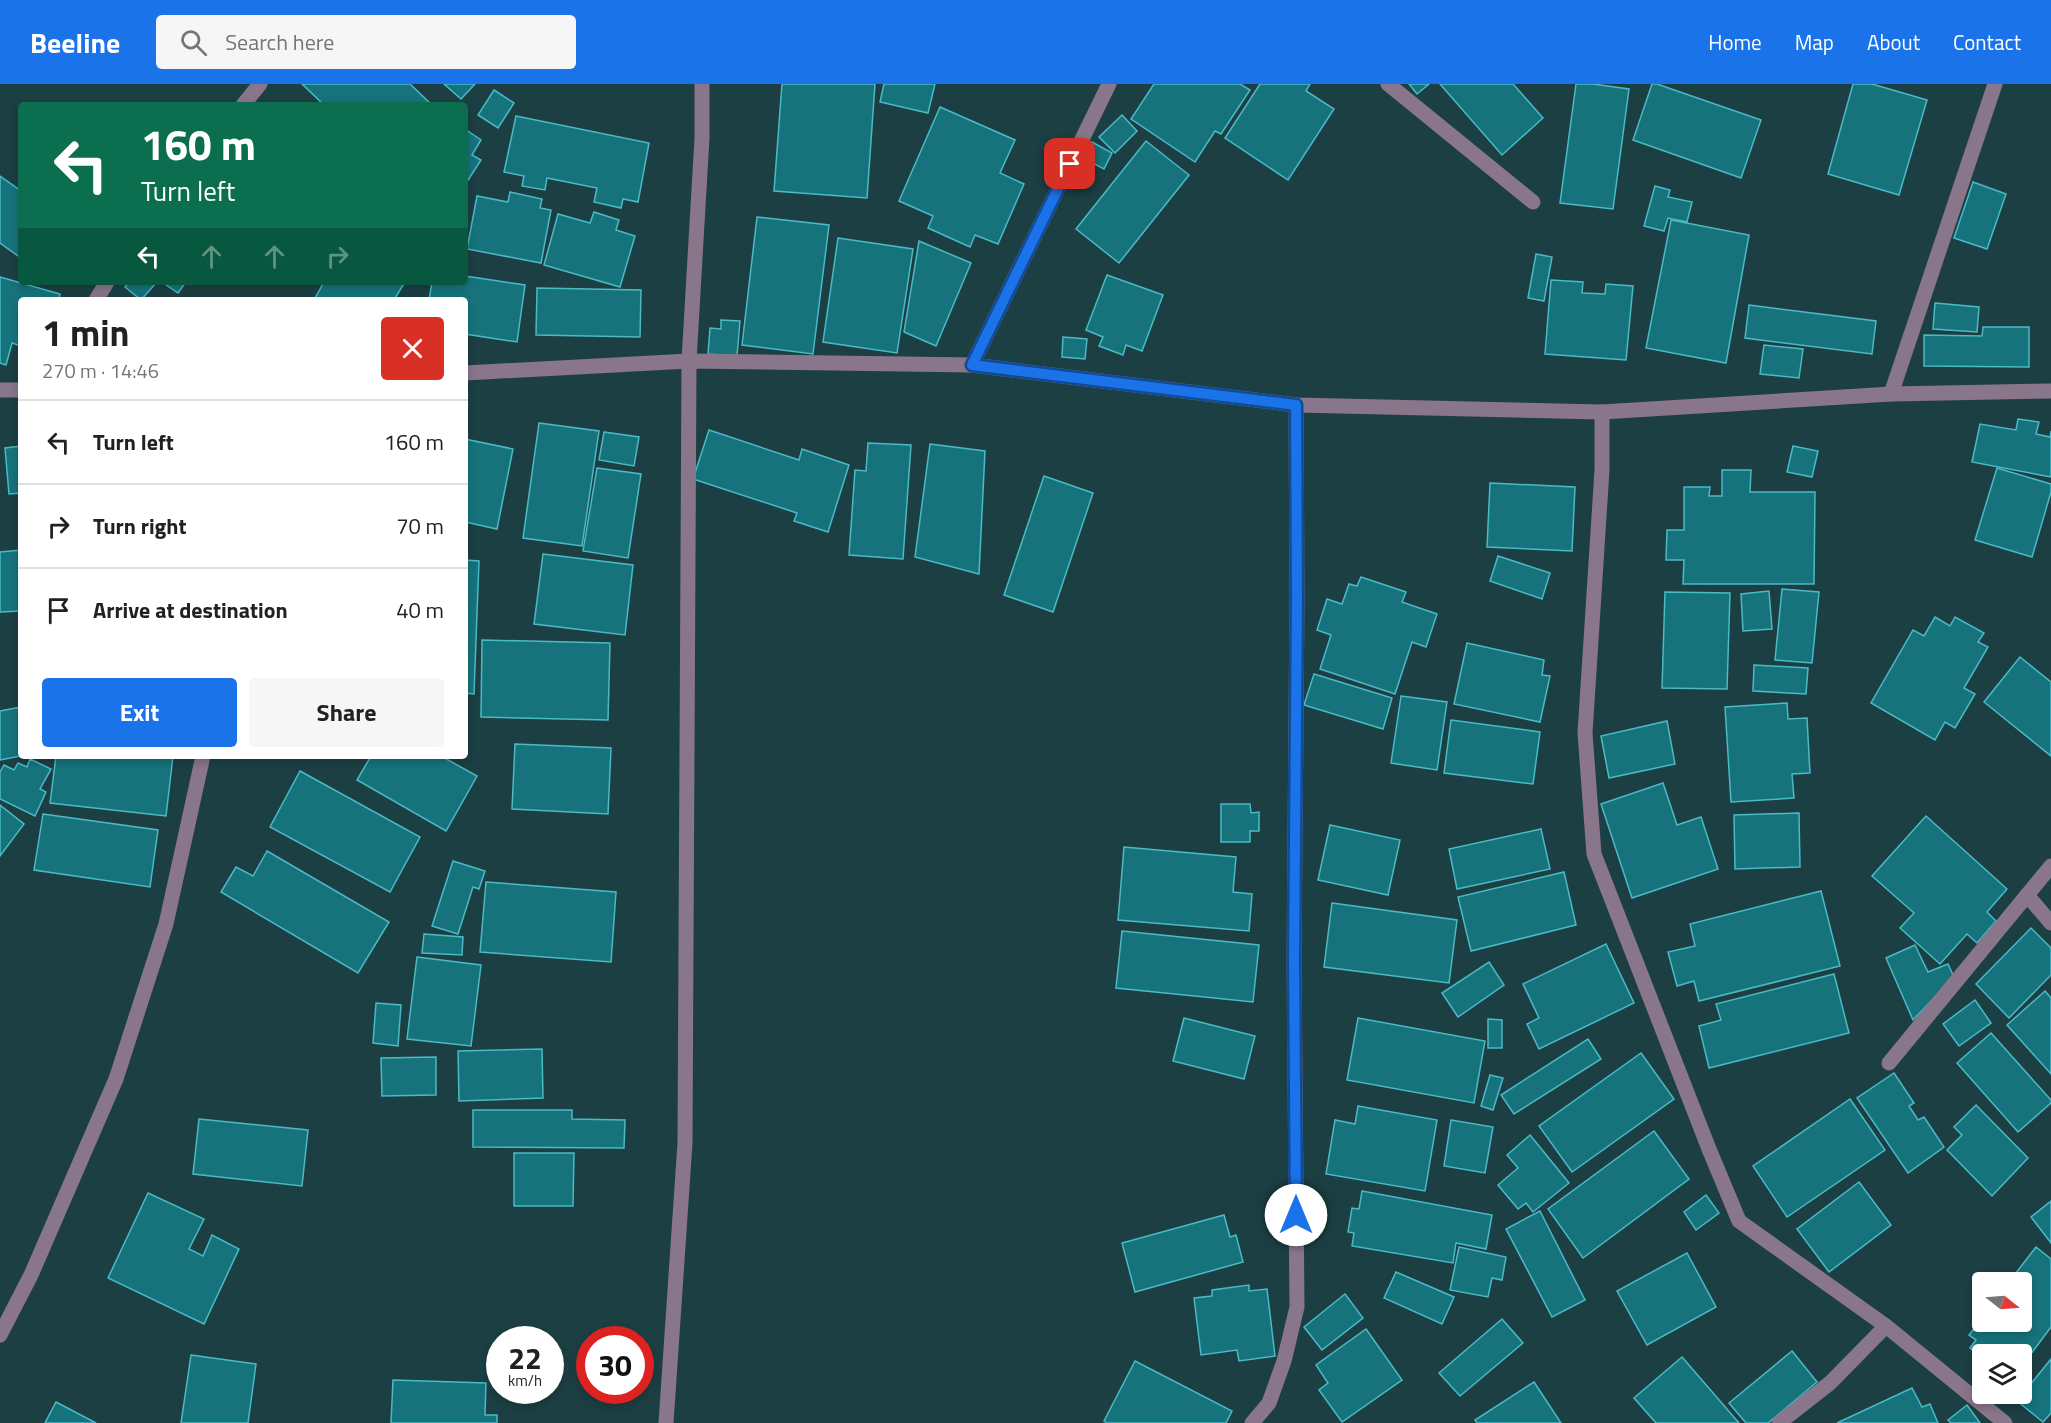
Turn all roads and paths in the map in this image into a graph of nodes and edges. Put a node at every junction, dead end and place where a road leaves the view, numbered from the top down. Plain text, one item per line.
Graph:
1 (260, 84) edge
2 (702, 84) edge
3 (1108, 84) edge
4 (1388, 84) edge
5 (1995, 84) edge
6 (245, 102) edge
7 (1533, 202) dead end
8 (690, 361) junction
9 (972, 365) junction
10 (468, 373) edge
11 (0, 390) edge
12 (18, 390) edge
13 (2051, 391) edge
14 (1891, 394) junction
15 (1296, 405) junction
16 (1602, 412) junction
17 (202, 759) edge
18 (2051, 866) edge
19 (2027, 895) junction
20 (2051, 923) edge
21 (1889, 1063) dead end
22 (1886, 1326) junction
23 (0, 1335) edge
24 (666, 1423) edge
25 (1252, 1423) edge
26 (1779, 1423) edge
27 (2005, 1423) edge

1 - 6 street
2 - 8 street
3 - 9 street
4 - 7 street
5 - 14 street
8 - 9 street
8 - 10 street
8 - 24 street
9 - 15 street
11 - 12 street
13 - 14 street
14 - 16 street
15 - 16 street
15 - 25 street
16 - 22 street
17 - 23 street
18 - 19 street
19 - 20 street
19 - 21 street
22 - 26 street
22 - 27 street

